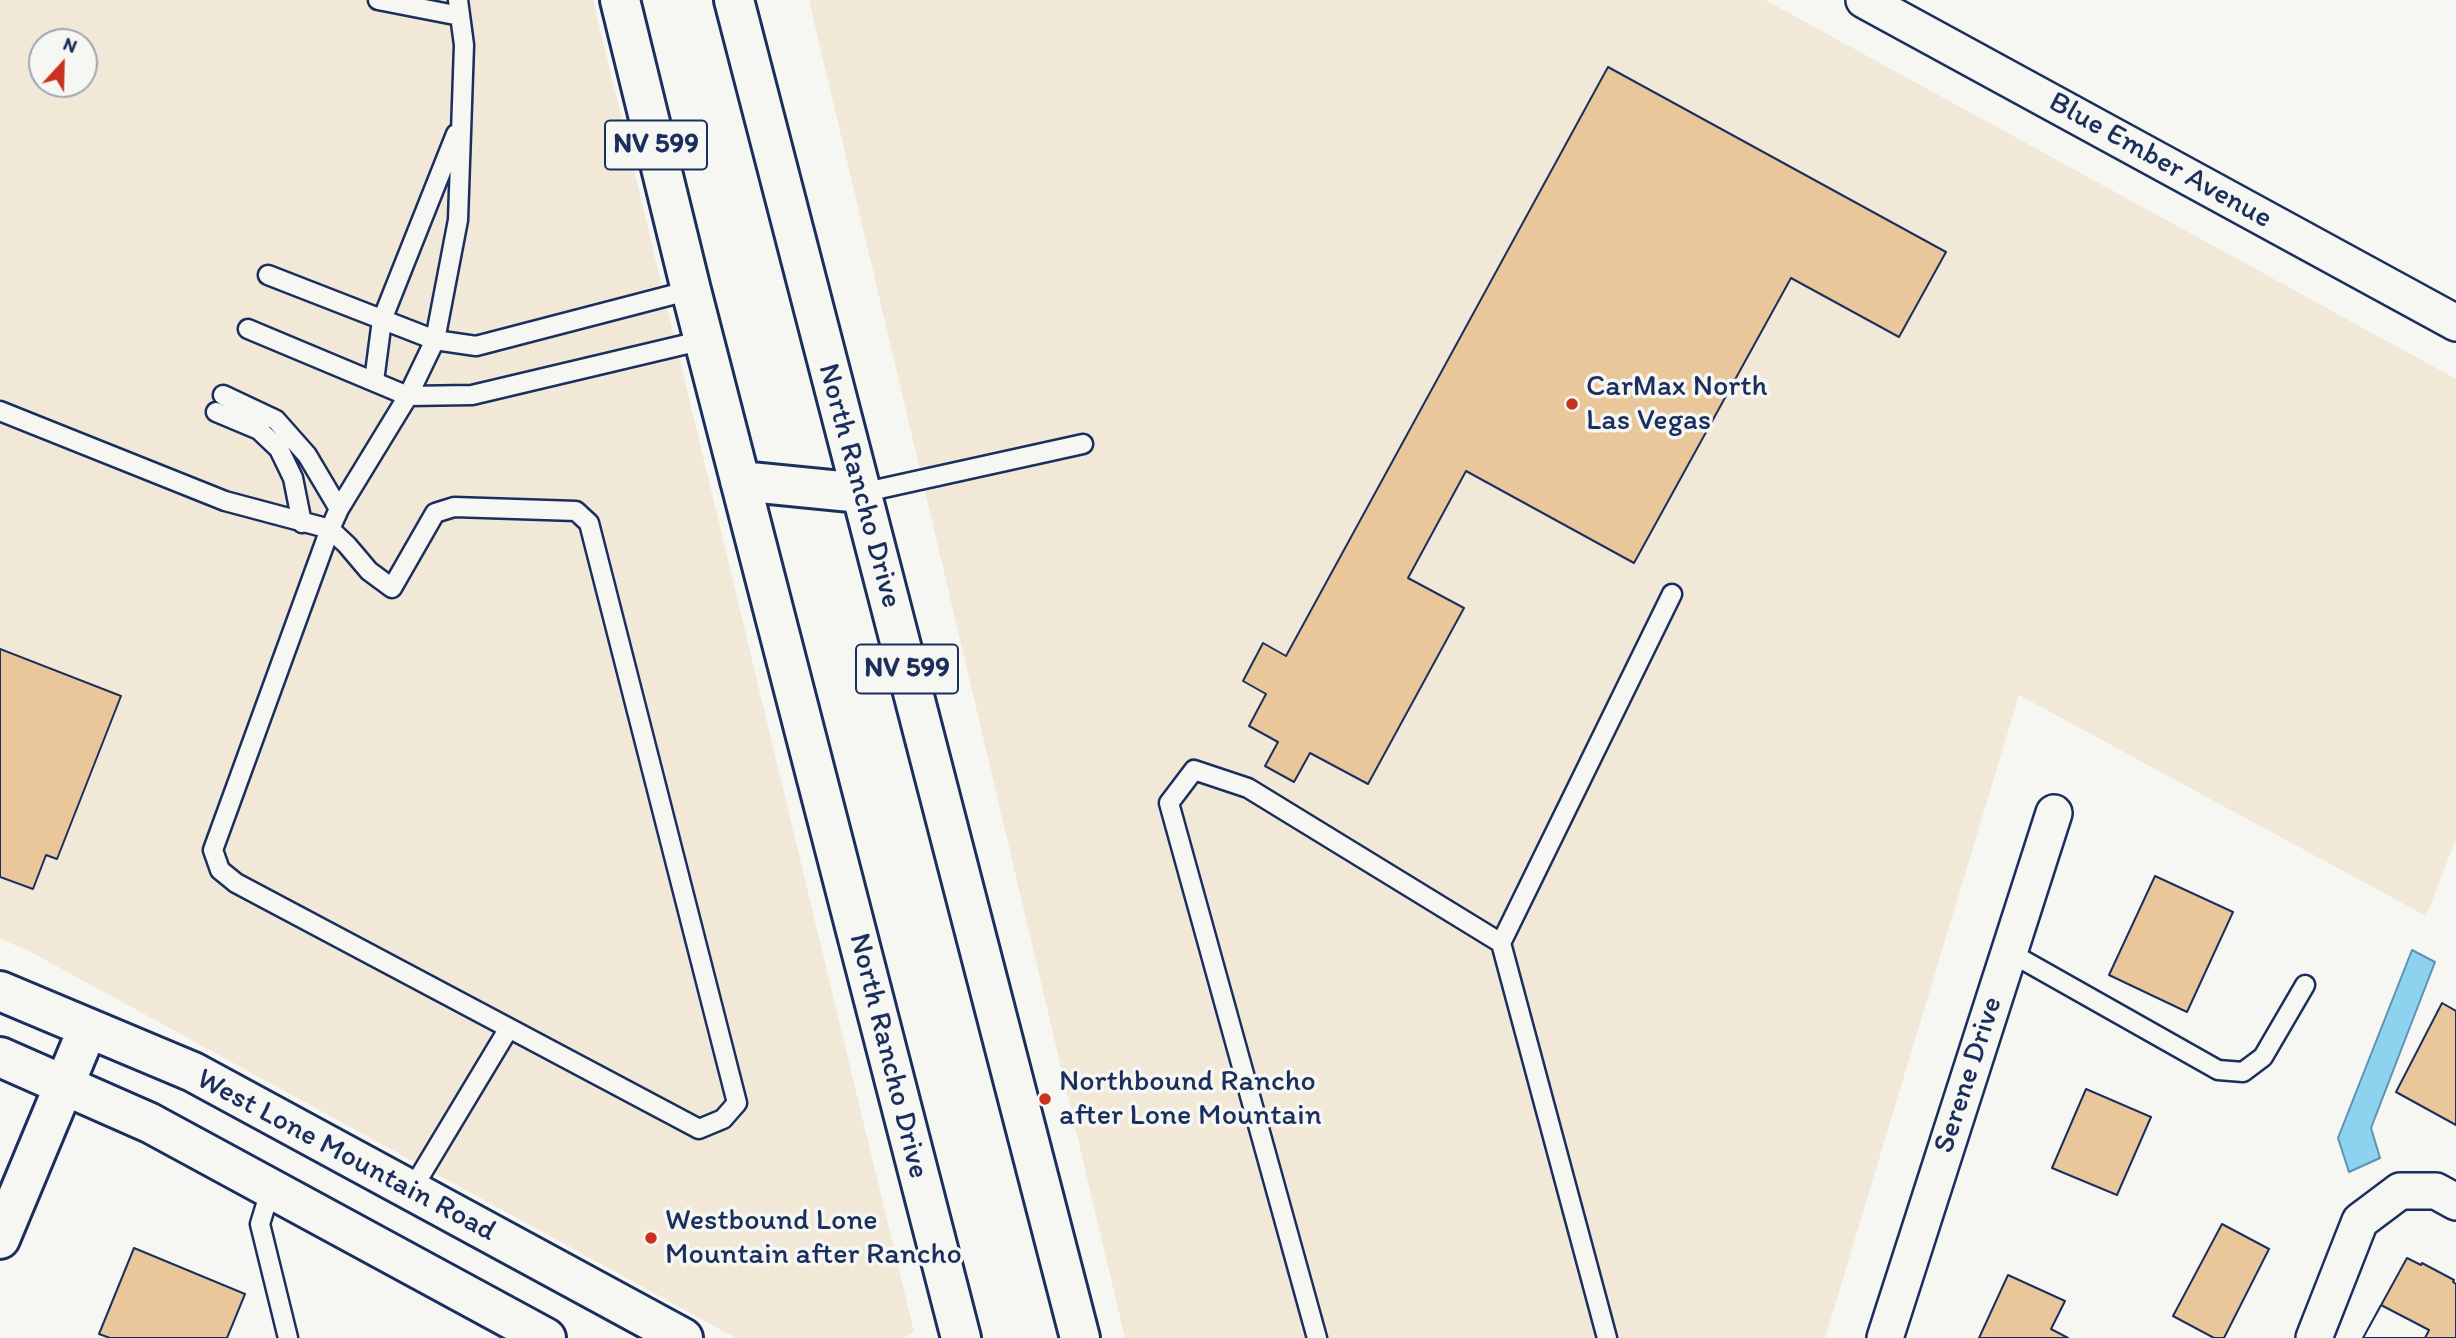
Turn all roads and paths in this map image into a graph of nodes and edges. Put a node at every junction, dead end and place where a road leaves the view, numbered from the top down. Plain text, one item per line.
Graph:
1 (378, 0) edge
2 (620, 0) edge
3 (734, 0) edge
4 (1864, 0) edge
5 (459, 8) edge
6 (460, 125) junction
7 (268, 275) dead end
8 (691, 290) junction
9 (382, 320) junction
10 (2456, 323) edge
11 (248, 329) dead end
12 (435, 340) junction
13 (704, 340) junction
14 (374, 381) junction
15 (223, 395) dead end
16 (408, 396) junction
17 (0, 411) edge
18 (216, 412) dead end
19 (1083, 444) dead end
20 (740, 481) junction
21 (861, 493) junction
22 (339, 509) junction
23 (302, 523) junction
24 (330, 529) junction
25 (1672, 594) dead end
26 (2054, 813) dead end
27 (1501, 943) junction
28 (2009, 952) junction
29 (2305, 985) dead end
30 (0, 991) edge
31 (88, 1028) junction
32 (509, 1028) junction
33 (0, 1057) edge
34 (65, 1084) junction
35 (271, 1188) junction
36 (411, 1191) junction
37 (2456, 1202) edge
38 (0, 1239) edge
39 (953, 1329) edge
40 (288, 1338) edge
41 (546, 1338) edge
42 (683, 1338) edge
43 (1080, 1338) edge
44 (1317, 1338) edge
45 (1607, 1338) edge
46 (1885, 1338) edge
47 (2314, 1338) edge

1 - 5 lane
2 - 8 main road, North Rancho Drive / NV 599
3 - 21 main road, North Rancho Drive / NV 599
4 - 10 street, Blue Ember Avenue
5 - 6 lane
6 - 9 lane
6 - 12 lane
7 - 9 lane
8 - 12 lane
8 - 13 main road, North Rancho Drive / NV 599
9 - 12 lane
9 - 14 lane
11 - 14 lane
12 - 16 lane
13 - 16 lane
13 - 20 main road, North Rancho Drive / NV 599
14 - 16 lane
15 - 22 lane
16 - 22 lane
17 - 23 lane
18 - 23 lane
19 - 21 lane
20 - 21 main road
20 - 39 main road, North Rancho Drive / NV 599
21 - 43 main road, North Rancho Drive / NV 599
22 - 24 lane
23 - 24 lane
24 - 32 lane
24 - 32 lane
25 - 27 lane
26 - 28 street, Serene Drive
27 - 44 lane
27 - 45 lane
28 - 29 lane
28 - 46 street, Serene Drive
30 - 31 main road, West Lone Mountain Road
31 - 34 main road
31 - 36 main road, West Lone Mountain Road
32 - 36 lane
33 - 34 main road
34 - 35 main road
34 - 38 main road
35 - 40 lane
35 - 41 main road
36 - 42 main road, West Lone Mountain Road
37 - 47 street

